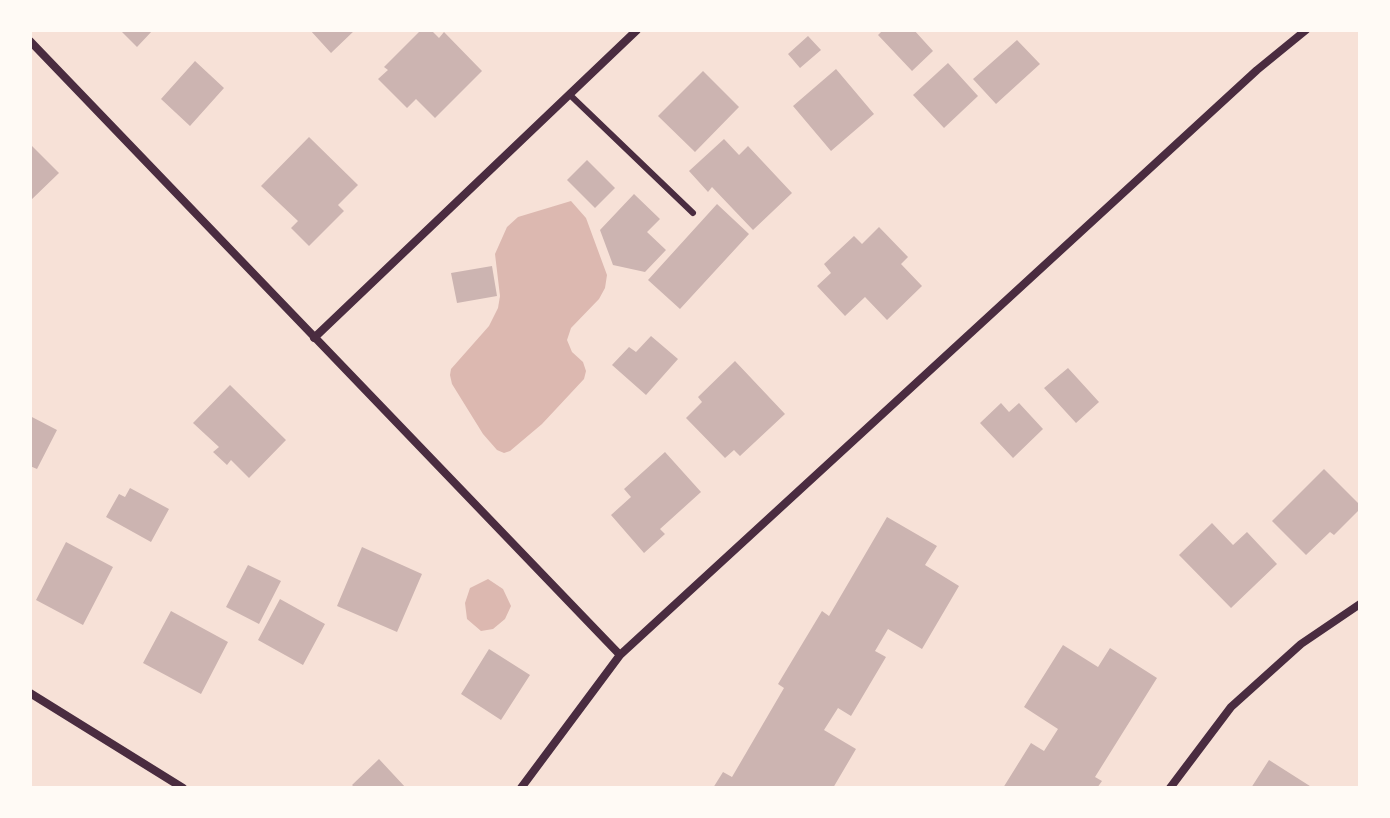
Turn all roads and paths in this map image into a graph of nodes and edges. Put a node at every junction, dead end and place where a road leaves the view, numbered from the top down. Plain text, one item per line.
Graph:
1 (637, 30) edge
2 (1306, 30) edge
3 (30, 41) edge
4 (569, 94) junction
5 (693, 213) dead end
6 (314, 338) junction
7 (1360, 604) edge
8 (620, 655) junction
9 (30, 693) edge
10 (183, 788) edge
11 (521, 788) edge
12 (1170, 788) edge

1 - 4 street
2 - 8 street
3 - 6 street
4 - 5 lane
4 - 6 street
6 - 8 street
7 - 12 street
8 - 11 street
9 - 10 street

